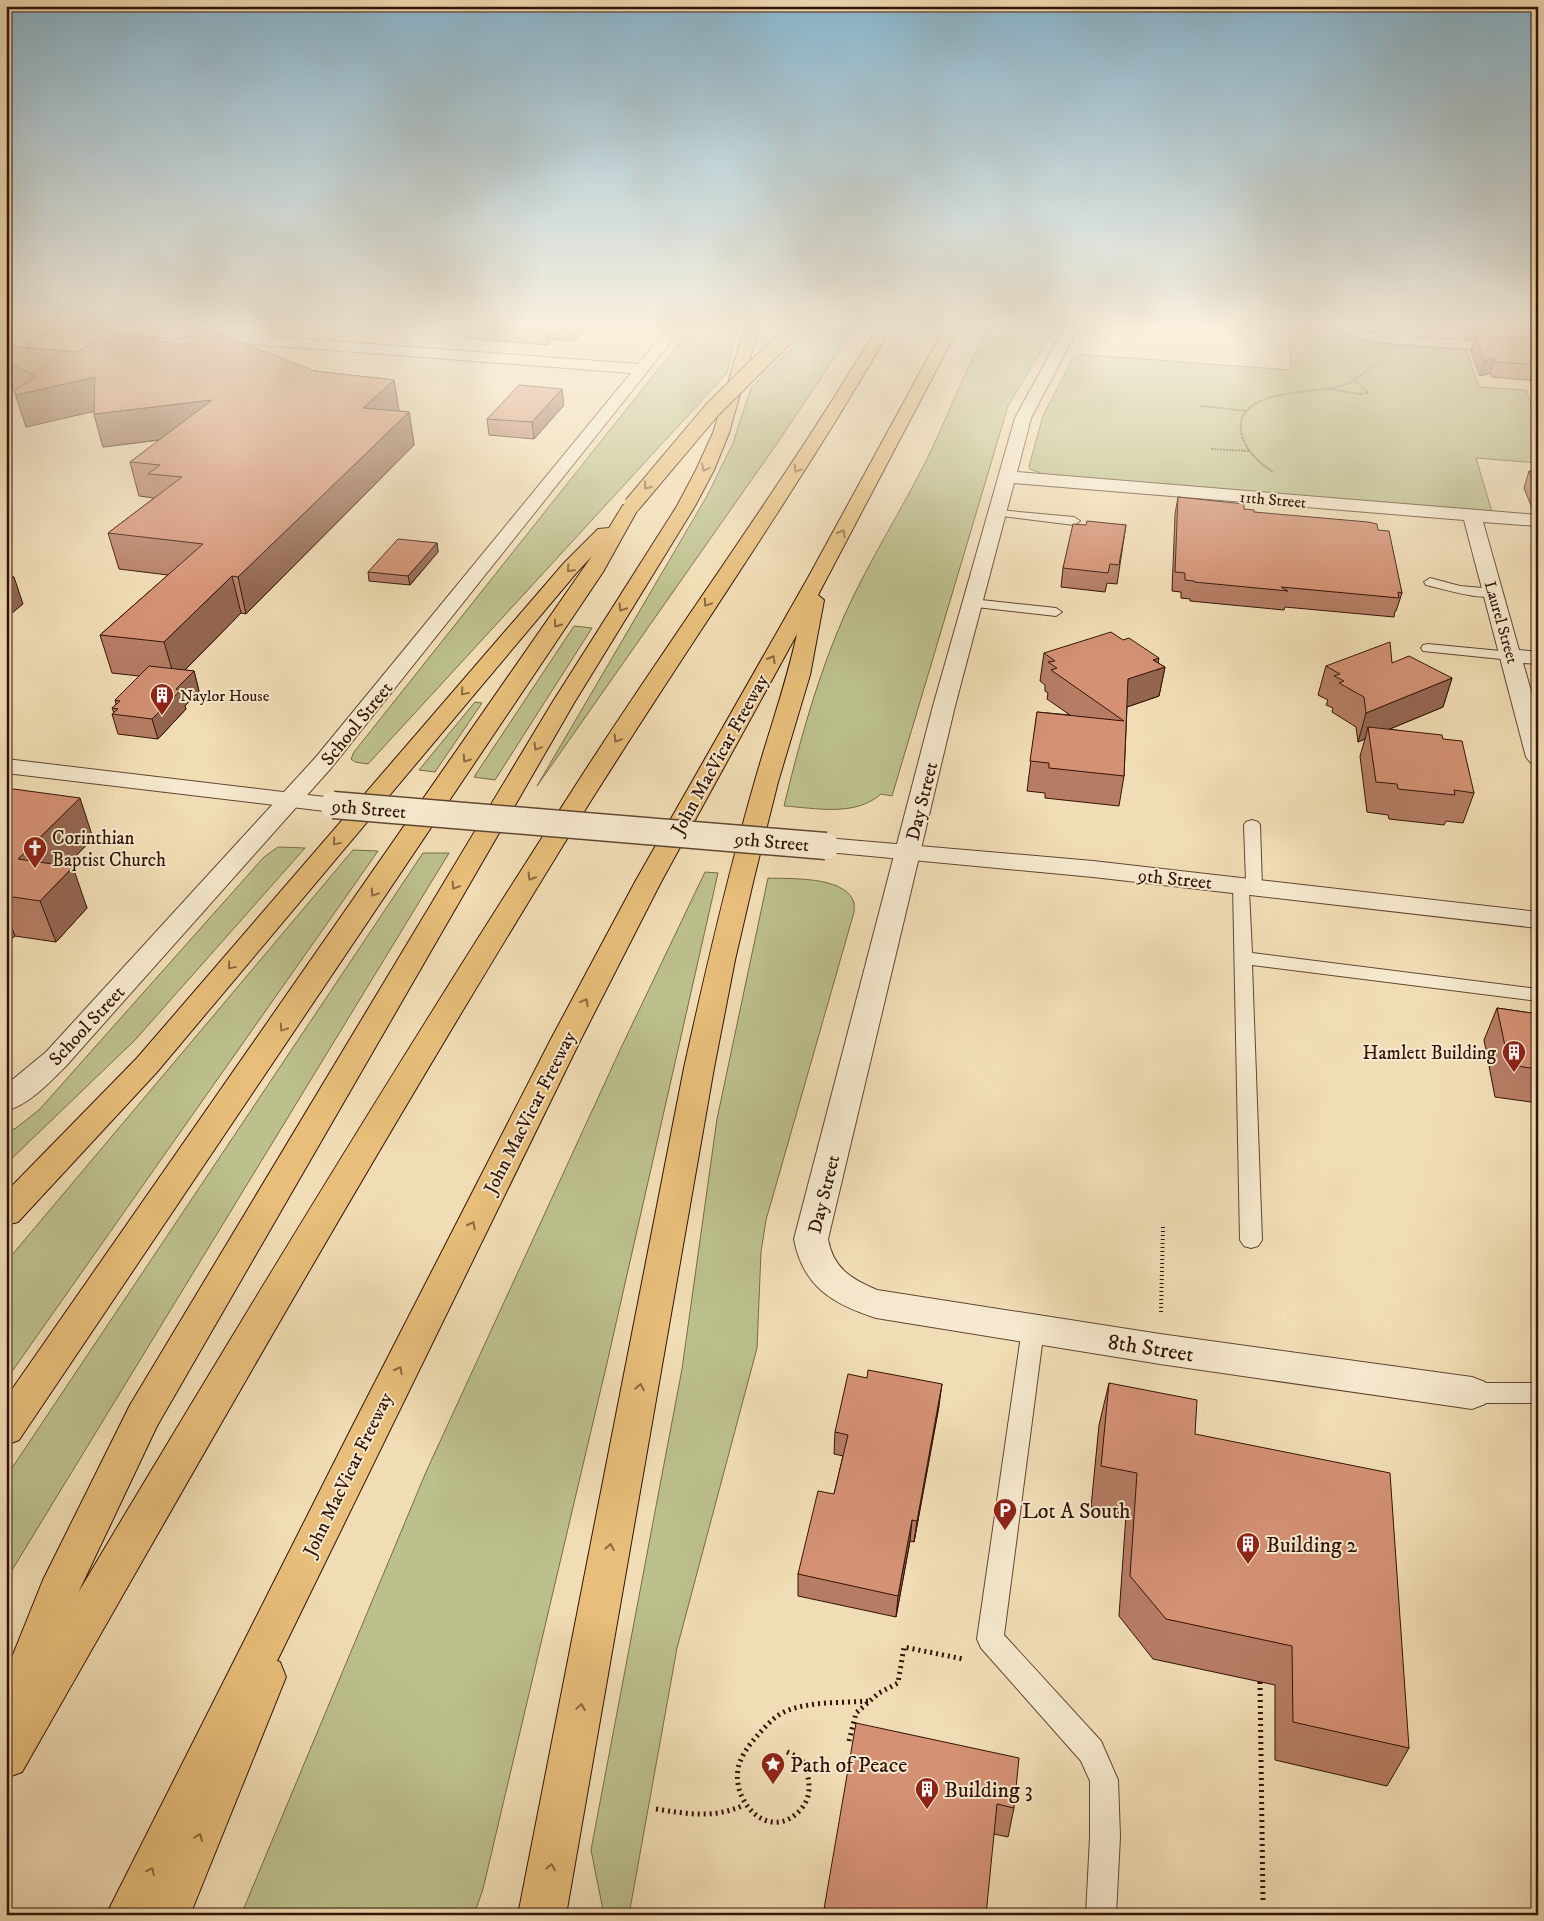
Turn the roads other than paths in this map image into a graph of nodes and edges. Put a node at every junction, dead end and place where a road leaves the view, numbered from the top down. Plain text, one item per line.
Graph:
1 (606, 413) edge
2 (708, 413) edge
3 (727, 413) edge
4 (833, 413) edge
5 (906, 413) edge
6 (1026, 413) edge
7 (1008, 477) junction
8 (630, 507) junction
9 (998, 513) junction
10 (1472, 516) junction
11 (1074, 521) dead end
12 (1538, 522) edge
13 (819, 576) junction
14 (1430, 582) dead end
15 (1494, 593) junction
16 (972, 603) junction
17 (1056, 612) dead end
18 (1428, 648) dead end
19 (1511, 656) junction
20 (1538, 658) edge
21 (1538, 757) edge
22 (6, 766) edge
23 (291, 800) junction
24 (1252, 825) dead end
25 (908, 852) junction
26 (1248, 886) junction
27 (1538, 920) edge
28 (1243, 958) junction
29 (1538, 995) edge
30 (6, 1100) edge
31 (6, 1213) edge
32 (1251, 1240) dead end
33 (835, 1284) joint
34 (1033, 1329) junction
35 (1472, 1393) joint
36 (1538, 1393) edge
37 (6, 1429) edge
38 (362, 1445) junction
39 (6, 1728) edge
40 (6, 1756) edge
41 (130, 1915) edge
42 (166, 1915) edge
43 (542, 1915) edge
44 (1101, 1915) edge

1 - 23 street, School Street
2 -> 8 highway, bridge
3 -> 39 highway
4 -> 40 highway
13 -> 5 highway, John MacVicar Freeway
6 - 7 street, Day Street
7 - 9 street, Day Street
7 - 10 street, 11th Street
8 -> 31 highway
8 -> 37 highway
9 - 11 lane
9 - 16 street, Day Street
10 - 12 street, 11th Street
10 - 15 street, Laurel Street
38 -> 13 highway, John MacVicar Freeway
43 -> 13 highway
14 - 15 lane
15 - 19 street, Laurel Street
16 - 17 lane
16 - 25 street, Day Street
18 - 19 lane
19 - 20 street
19 - 21 street, Laurel Street
22 - 23 street, 9th Street
23 - 25 street, 9th Street, bridge
23 - 30 street, School Street
24 - 26 lane
25 - 26 street, 9th Street
25 - 33 street, Day Street
26 - 27 street, 9th Street
26 - 28 lane
28 - 29 lane
28 - 32 lane
33 - 34 street, 8th Street
34 - 35 street, 8th Street
34 - 44 lane
35 - 36 lane
41 -> 38 highway, John MacVicar Freeway
42 -> 38 highway

